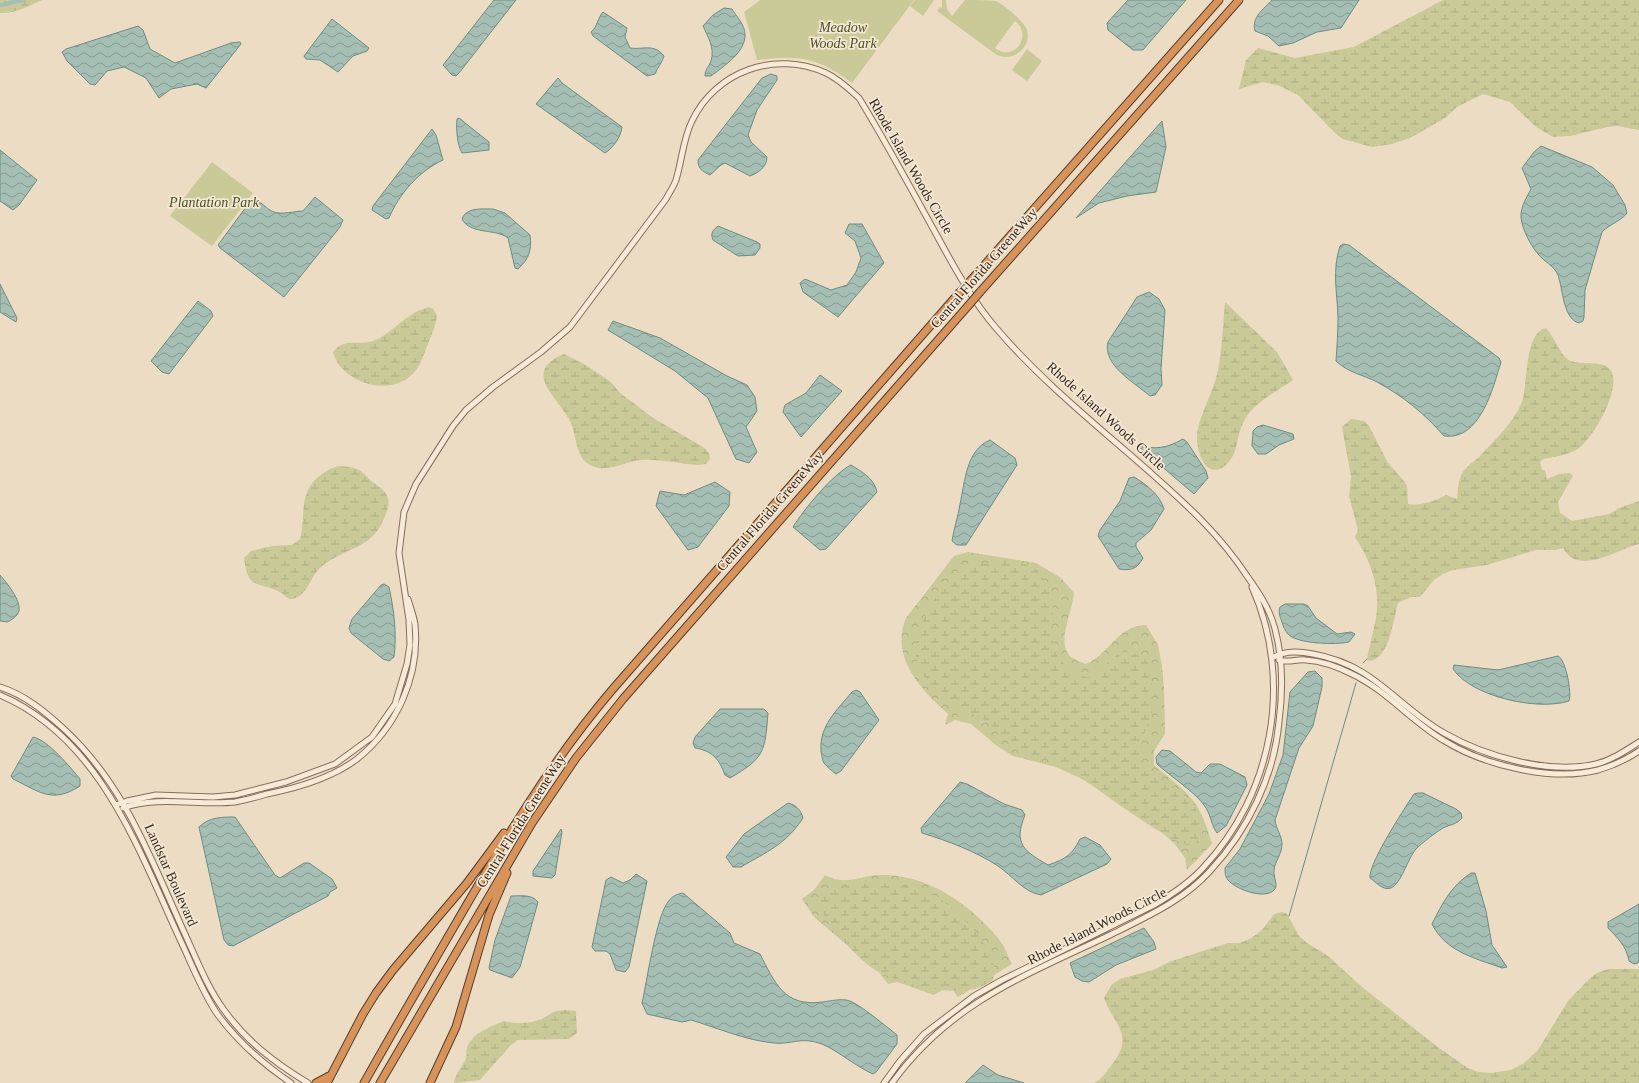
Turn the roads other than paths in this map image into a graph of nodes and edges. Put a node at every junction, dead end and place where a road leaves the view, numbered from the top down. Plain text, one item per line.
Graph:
1 (1219, 0) edge
2 (1239, 0) edge
3 (1246, 574) junction
4 (401, 577) junction
5 (1280, 653) junction
6 (1272, 658) junction
7 (1281, 661) junction
8 (0, 687) edge
9 (0, 695) edge
10 (1639, 742) edge
11 (1639, 750) edge
12 (576, 758) junction
13 (1605, 761) junction
14 (1607, 767) junction
15 (534, 793) junction
16 (125, 805) junction
17 (118, 808) junction
18 (330, 1075) junction
19 (291, 1083) edge
20 (308, 1083) edge
21 (316, 1083) edge
22 (327, 1083) edge
23 (364, 1083) edge
24 (380, 1083) edge
25 (430, 1083) edge
26 (884, 1083) edge
27 (892, 1083) edge

1 - 15 highway, Central Florida GreeneWay, bridge
2 - 12 highway, Central Florida GreeneWay, bridge
3 - 4 street, Rhode Island Woods Circle
3 - 5 street, Rhode Island Woods Circle
3 - 6 street, Rhode Island Woods Circle
4 - 16 street, Rhode Island Woods Circle
4 - 16 street, Rhode Island Woods Circle
5 - 6 street
5 - 7 street, Rhode Island Woods Circle
5 - 13 street
6 - 7 street
6 - 26 street, Rhode Island Woods Circle
7 - 14 street
7 - 27 street, Rhode Island Woods Circle
8 - 16 street, Landstar Boulevard
9 - 17 street, Landstar Boulevard
10 - 13 street
11 - 14 street
12 - 24 highway, Central Florida GreeneWay
12 - 25 highway
13 - 14 street
15 - 18 highway
15 - 23 highway, Central Florida GreeneWay
16 - 17 street, Rhode Island Woods Circle
16 - 20 street, Landstar Boulevard
17 - 19 street, Landstar Boulevard
18 - 21 highway
18 - 22 highway

